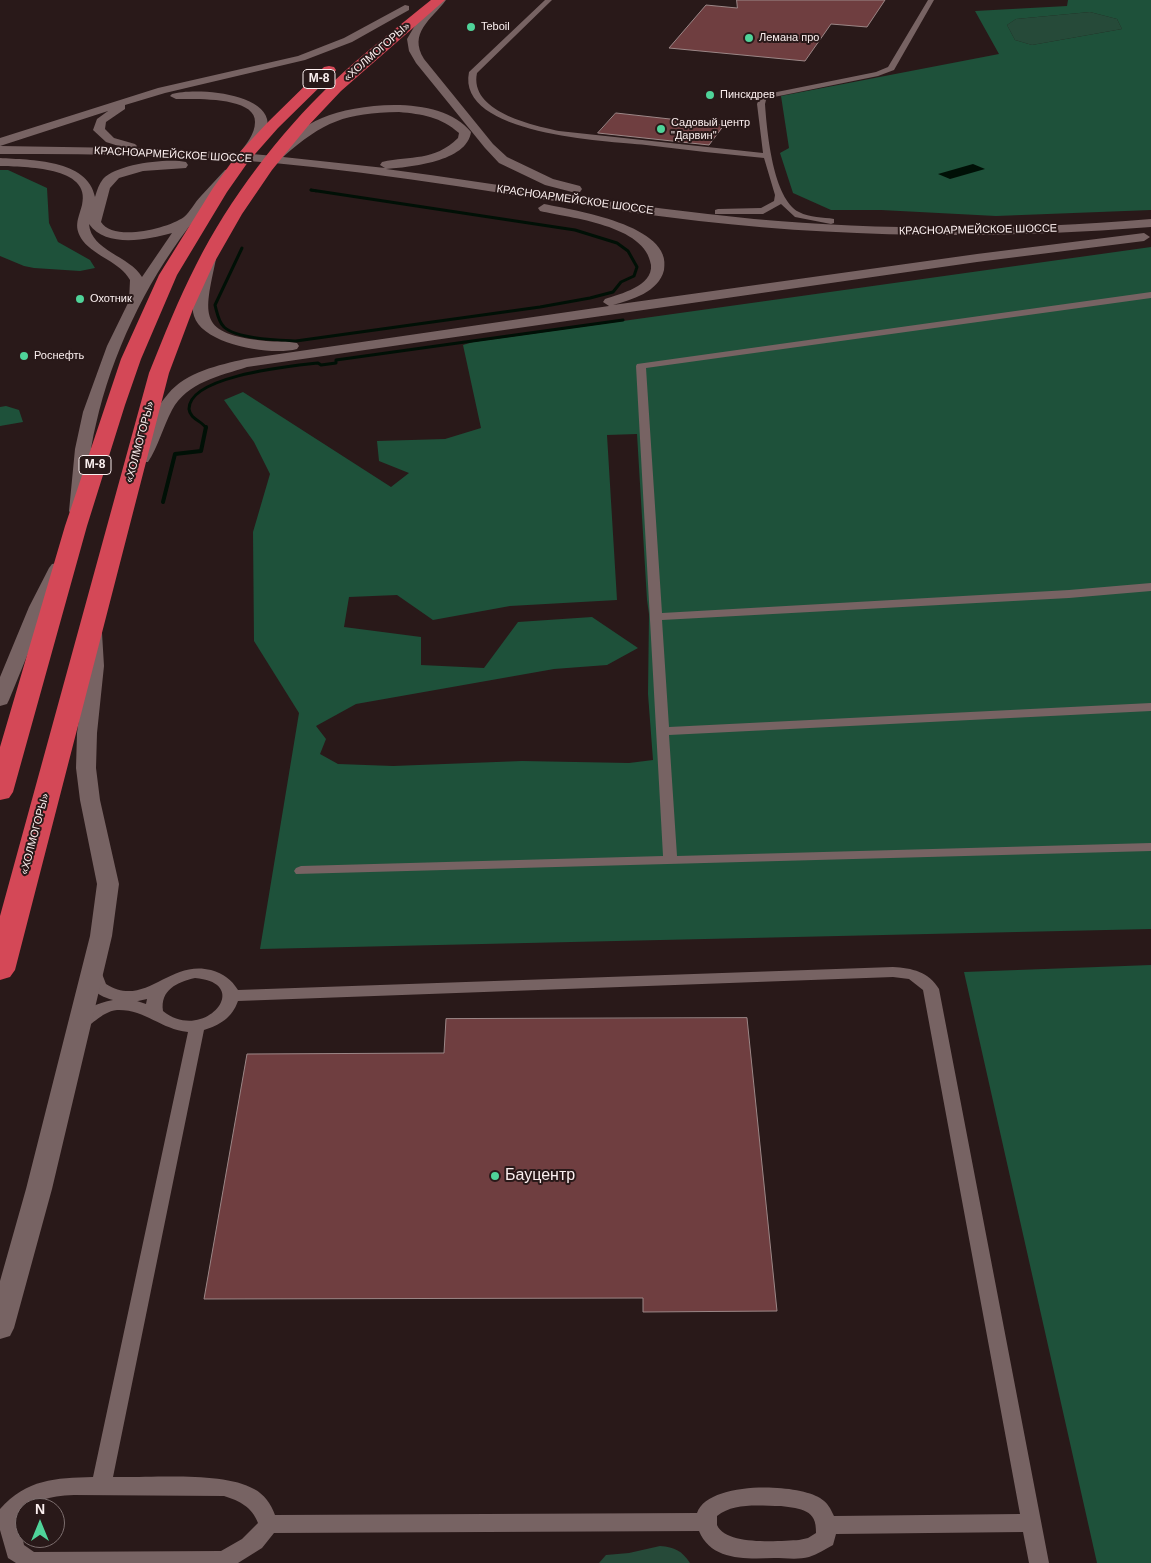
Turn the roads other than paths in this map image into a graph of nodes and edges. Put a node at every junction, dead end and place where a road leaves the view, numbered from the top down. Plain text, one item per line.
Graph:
1 (440, 0) edge
2 (549, 0) edge
3 (931, 0) edge
4 (410, 4) edge
5 (0, 142) edge
6 (0, 150) edge
7 (766, 156) junction
8 (194, 158) junction
9 (0, 161) edge
10 (241, 161) junction
11 (269, 163) junction
12 (307, 166) junction
13 (353, 168) junction
14 (780, 193) junction
15 (480, 196) junction
16 (649, 203) junction
17 (718, 212) junction
18 (190, 216) junction
19 (831, 221) junction
20 (1151, 223) edge
21 (1151, 235) edge
22 (210, 254) junction
23 (1151, 295) edge
24 (136, 303) junction
25 (126, 493) junction
26 (74, 534) junction
27 (1151, 587) edge
28 (656, 617) junction
29 (92, 620) junction
30 (0, 700) edge
31 (1151, 707) edge
32 (663, 731) junction
33 (0, 792) edge
34 (1151, 847) edge
35 (670, 861) junction
36 (301, 871) dead end
37 (93, 967) junction
38 (0, 970) edge
39 (161, 987) junction
40 (232, 996) junction
41 (155, 1013) junction
42 (197, 1026) junction
43 (78, 1029) junction
44 (0, 1328) edge
45 (101, 1486) junction
46 (3, 1516) edge
47 (705, 1522) junction
48 (1032, 1523) junction
49 (268, 1524) junction
50 (829, 1525) junction
51 (30, 1562) edge
52 (208, 1562) edge
53 (1039, 1563) edge

1 - 11 highway, «ХОЛМОГОРЫ» / М-8
1 - 16 main road
2 - 7 street
3 - 7 street
4 - 5 main road
4 - 10 highway, «ХОЛМОГОРЫ» / М-8
6 - 8 main road, КРАСНОАРМЕЙСКОЕ ШОССЕ
7 - 14 street
8 - 9 main road, КРАСНОАРМЕЙСКОЕ ШОССЕ
8 - 10 main road
8 - 12 main road, КРАСНОАРМЕЙСКОЕ ШОССЕ
8 - 18 main road
9 - 24 main road
10 - 18 main road
10 - 26 highway, «ХОЛМОГОРЫ» / М-8
11 - 12 main road
11 - 22 highway, «ХОЛМОГОРЫ» / М-8
12 - 13 main road, КРАСНОАРМЕЙСКОЕ ШОССЕ
12 - 15 main road, КРАСНОАРМЕЙСКОЕ ШОССЕ
13 - 16 main road
13 - 20 main road, КРАСНОАРМЕЙСКОЕ ШОССЕ
14 - 17 street
14 - 19 street
15 - 21 main road, КРАСНОАРМЕЙСКОЕ ШОССЕ
15 - 22 main road
16 - 17 main road
17 - 19 main road
18 - 24 main road
19 - 20 main road
21 - 25 main road
22 - 25 highway, «ХОЛМОГОРЫ» / М-8
23 - 28 street
24 - 26 main road
25 - 29 highway, «ХОЛМОГОРЫ» / М-8
26 - 30 main road
26 - 33 highway, «ХОЛМОГОРЫ» / М-8
27 - 28 street
28 - 32 street
29 - 37 main road
29 - 38 highway, «ХОЛМОГОРЫ» / М-8
31 - 32 street
32 - 35 street
34 - 35 street
35 - 36 street
37 - 39 street
37 - 43 main road
39 - 40 street
39 - 41 street
40 - 42 street
40 - 48 street
41 - 42 street
41 - 43 street
42 - 45 street
43 - 44 main road
45 - 46 street
45 - 49 street
46 - 51 street
47 - 49 street
47 - 50 street
47 - 50 street
48 - 50 street
48 - 53 street
49 - 52 street
51 - 52 street

